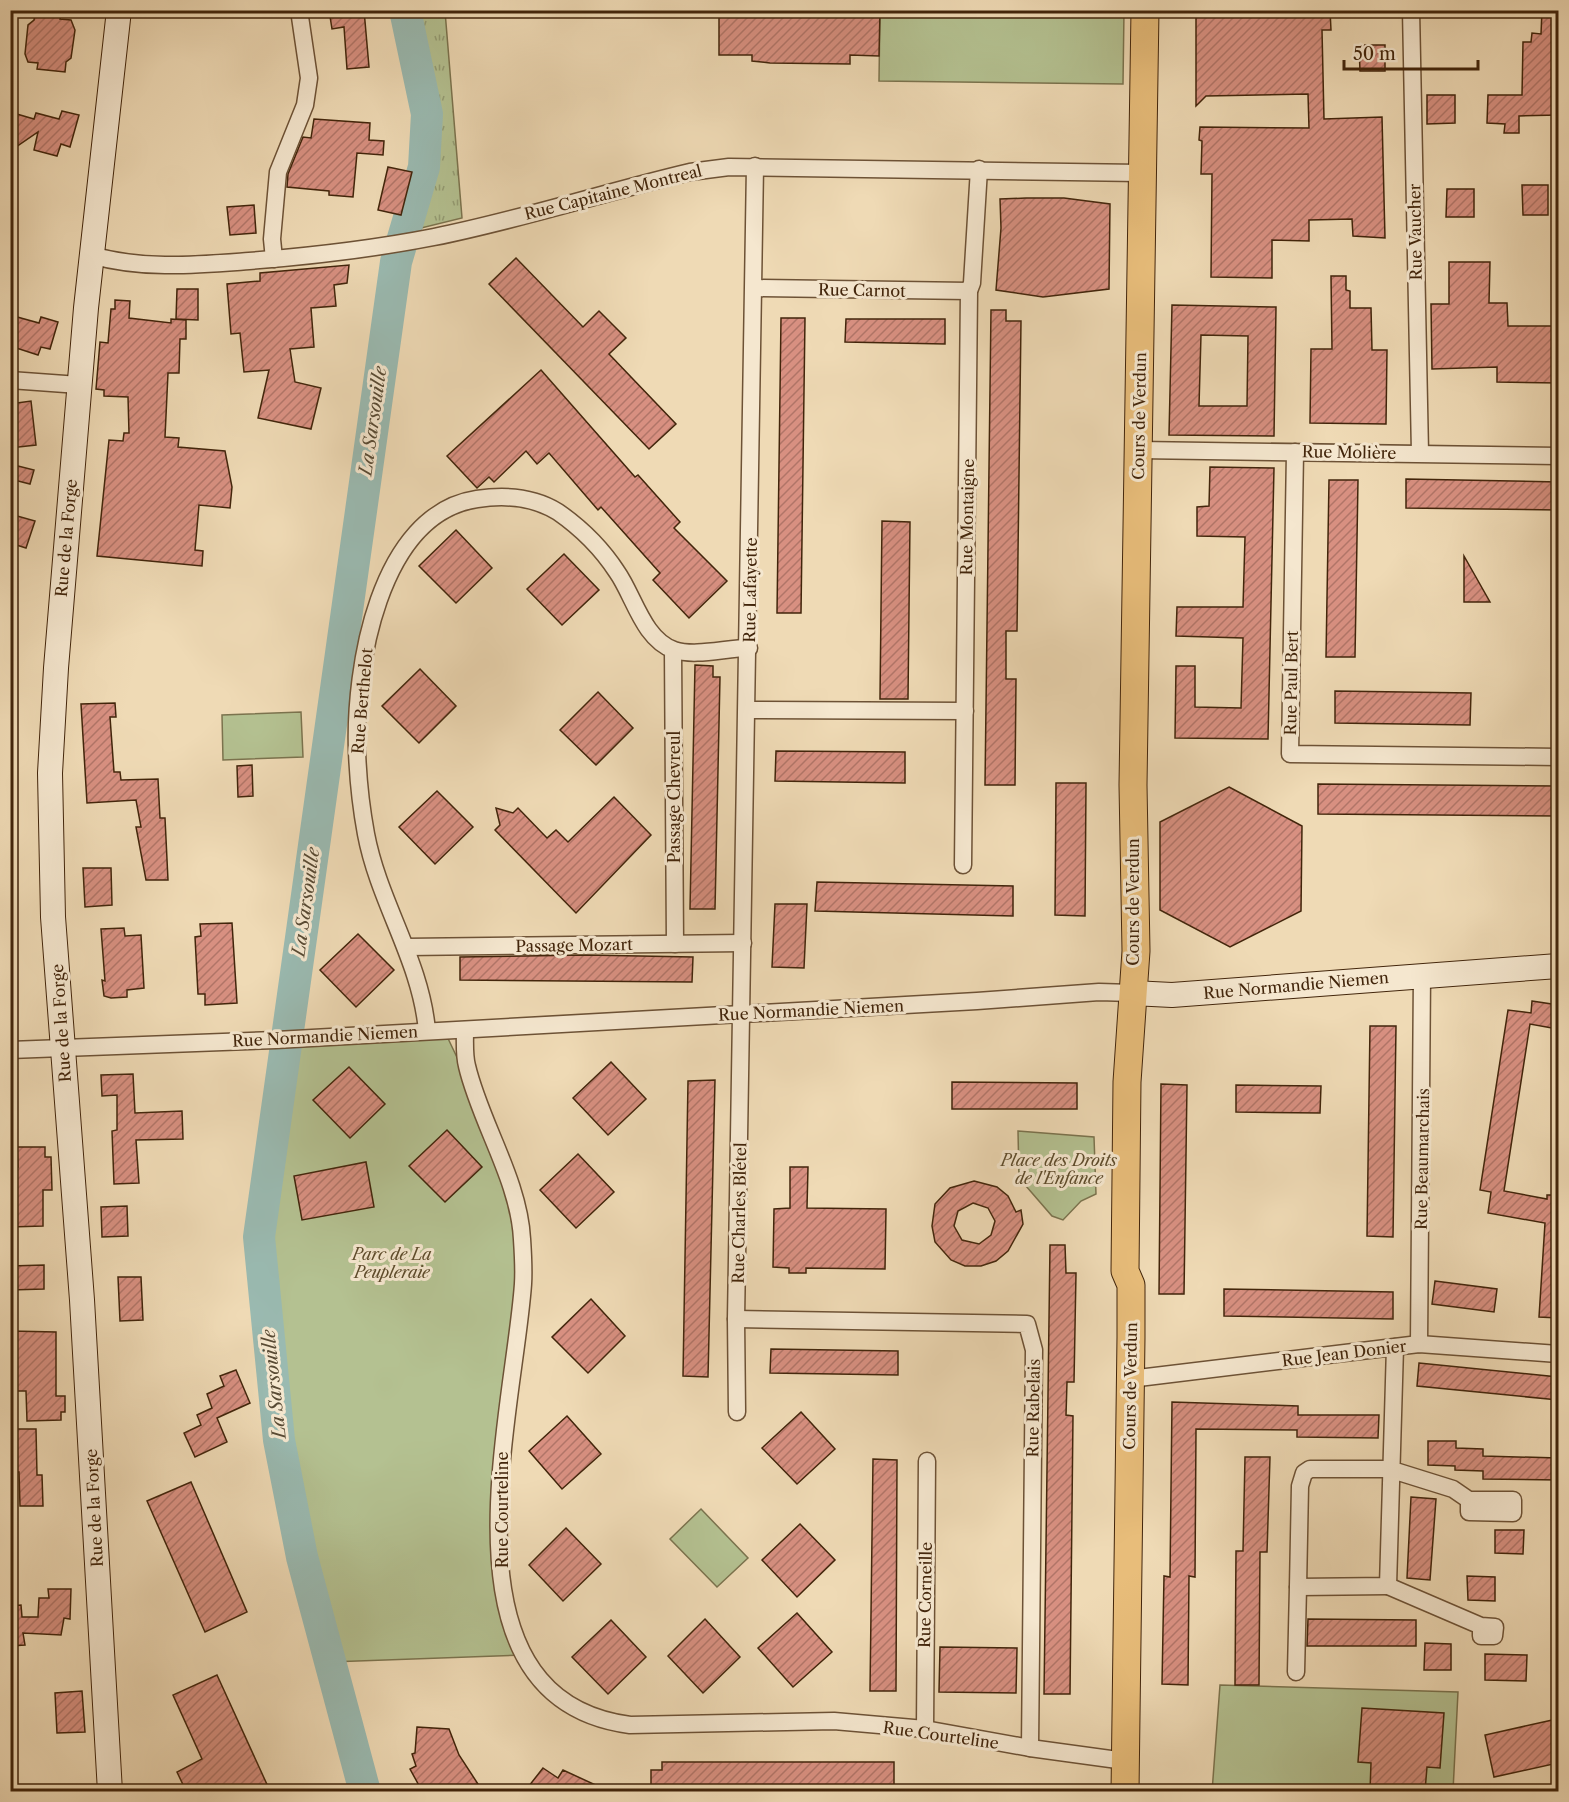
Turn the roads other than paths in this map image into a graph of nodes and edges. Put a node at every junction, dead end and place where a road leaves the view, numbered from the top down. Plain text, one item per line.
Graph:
1 (119, 10) edge
2 (299, 10) edge
3 (1145, 10) edge
4 (1411, 10) edge
5 (755, 166) junction
6 (979, 169) junction
7 (1142, 173) junction
8 (91, 255) junction
9 (274, 259) junction
10 (755, 288) junction
11 (969, 291) junction
12 (10, 380) edge
13 (79, 385) junction
14 (1139, 450) junction
15 (1295, 452) junction
16 (1420, 453) junction
17 (1558, 456) edge
18 (749, 648) junction
19 (673, 650) junction
20 (748, 710) junction
21 (965, 711) junction
22 (1558, 757) edge
23 (963, 865) dead end
24 (743, 943) junction
25 (675, 944) junction
26 (406, 947) junction
27 (1558, 966) edge
28 (1422, 974) junction
29 (1132, 993) junction
30 (743, 1013) junction
31 (465, 1030) junction
32 (427, 1031) junction
33 (62, 1049) junction
34 (10, 1050) edge
35 (736, 1319) junction
36 (1419, 1344) junction
37 (1395, 1347) junction
38 (1558, 1354) edge
39 (1130, 1379) junction
40 (737, 1412) dead end
41 (927, 1461) dead end
42 (1389, 1469) junction
43 (1468, 1500) dead end
44 (1388, 1586) junction
45 (1298, 1587) junction
46 (1481, 1626) dead end
47 (1296, 1672) dead end
48 (925, 1730) junction
49 (1030, 1748) junction
50 (1125, 1761) junction
51 (110, 1791) edge
52 (1125, 1791) edge

1 - 8 main road, Rue de la Forge
2 - 9 street
3 - 7 main road, Cours de Verdun
4 - 16 street, Rue Vaucher
5 - 6 street, Rue Capitaine Montreal
5 - 9 street, Rue Capitaine Montreal
5 - 10 street, Rue Lafayette
6 - 7 street, Rue Capitaine Montreal
6 - 11 street, Rue Montaigne
7 - 14 main road, Cours de Verdun
8 - 9 street, Rue Capitaine Montreal
8 - 13 main road, Rue de la Forge
10 - 11 street, Rue Carnot
10 - 18 street, Rue Lafayette
11 - 21 street, Rue Montaigne
12 - 13 street
13 - 33 main road, Rue de la Forge
14 - 15 street, Rue Molière
14 - 29 main road, Cours de Verdun
15 - 16 street, Rue Molière
15 - 22 street, Rue Paul Bert
16 - 17 street, Rue Molière
18 - 19 street
18 - 20 street, Rue Lafayette
19 - 25 street, Passage Chevreul
19 - 26 street, Rue Berthelot
20 - 21 street
20 - 24 street, Rue Lafayette
21 - 23 street, Rue Montaigne
24 - 25 street, Passage Mozart
24 - 30 street, Rue Lafayette
25 - 26 street, Passage Mozart
26 - 32 street, Rue Berthelot
27 - 28 main road, Rue Normandie Niemen
28 - 29 main road, Rue Normandie Niemen
28 - 36 street, Rue Beaumarchais
29 - 30 street, Rue Normandie Niemen
29 - 39 main road, Cours de Verdun
30 - 31 street, Rue Normandie Niemen
30 - 35 street, Rue Charles Blétel
31 - 32 street, Rue Normandie Niemen
31 - 48 street, Rue Courteline
32 - 33 street, Rue Normandie Niemen
33 - 34 street, Rue Normandie Niemen
33 - 51 main road, Rue de la Forge
35 - 40 street, Rue Charles Blétel
35 - 49 street, Rue Rabelais
36 - 37 street, Rue Jean Donier
36 - 38 street, Rue Jean Donier
37 - 39 street, Rue Jean Donier
37 - 42 street
39 - 50 main road, Cours de Verdun
41 - 48 street, Rue Corneille
42 - 43 street
42 - 44 street
42 - 45 street
44 - 45 street
44 - 46 street
45 - 47 street
48 - 49 street, Rue Courteline
49 - 50 street, Rue Courteline
50 - 52 main road, Cours de Verdun

